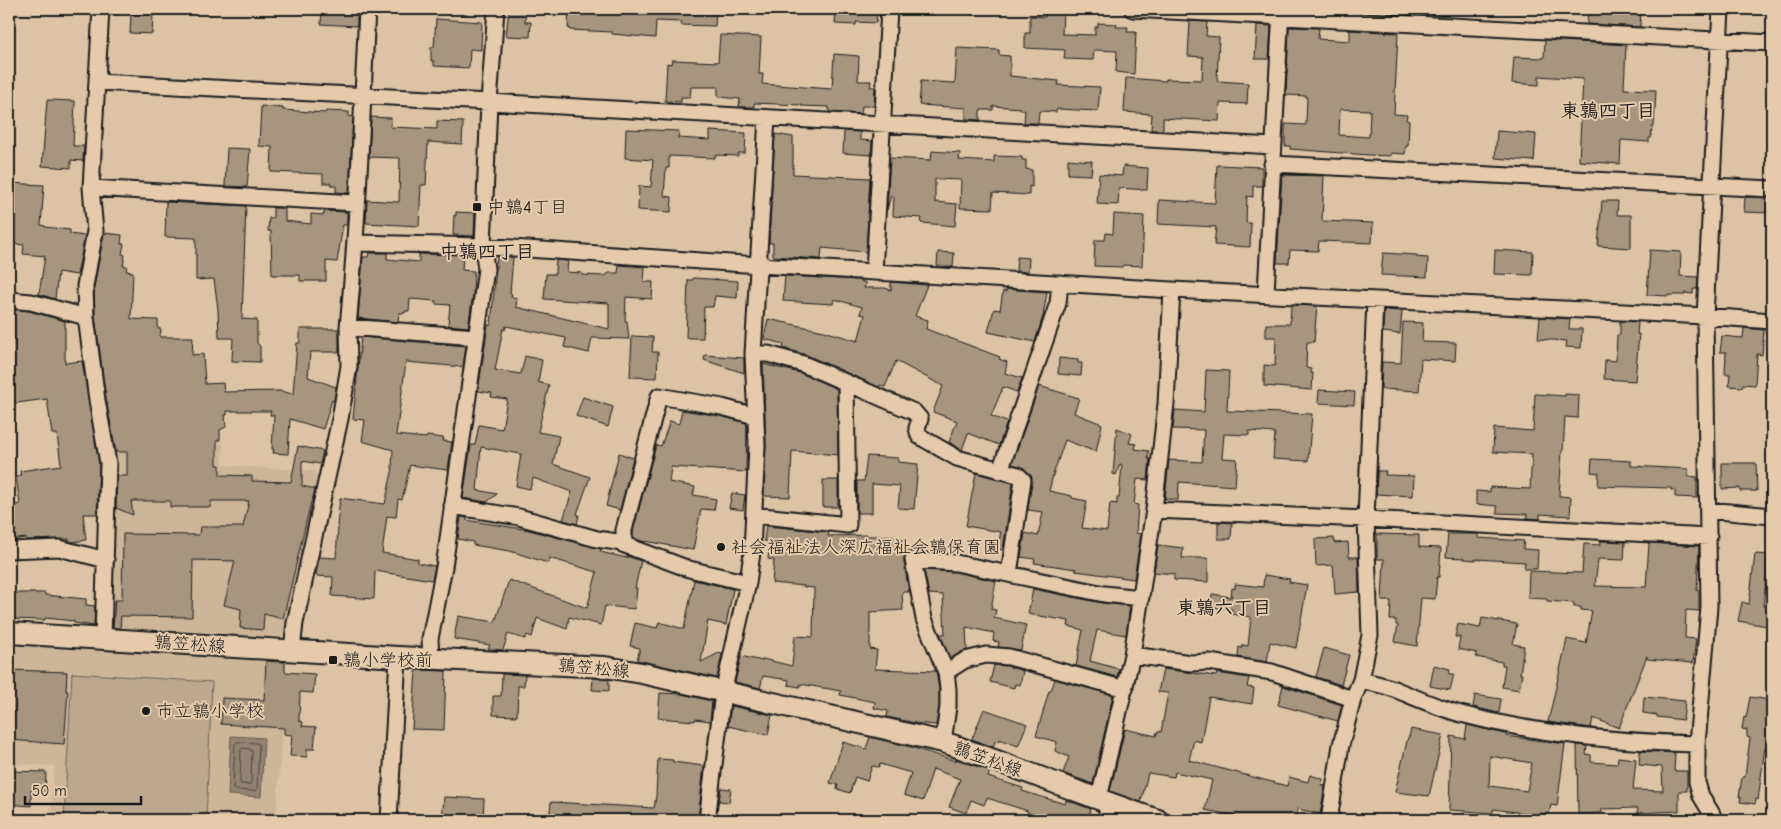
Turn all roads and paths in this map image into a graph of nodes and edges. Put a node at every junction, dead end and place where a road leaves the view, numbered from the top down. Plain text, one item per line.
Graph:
1 (101, 9) edge
2 (367, 9) edge
3 (496, 9) edge
4 (889, 9) edge
5 (1132, 9) edge
6 (1721, 9) edge
7 (1281, 13) edge
8 (1719, 40) junction
9 (1772, 43) edge
10 (97, 82) junction
11 (363, 95) junction
12 (489, 102) junction
13 (767, 118) junction
14 (882, 125) junction
15 (1273, 146) junction
16 (1272, 164) junction
17 (1711, 186) junction
18 (91, 188) junction
19 (1772, 189) edge
20 (356, 202) junction
21 (356, 243) junction
22 (483, 246) junction
23 (759, 265) junction
24 (874, 272) junction
25 (1060, 283) junction
26 (1172, 290) junction
27 (1266, 293) junction
28 (9, 300) edge
29 (1376, 300) junction
30 (1705, 316) junction
31 (86, 317) junction
32 (1772, 321) edge
33 (348, 327) junction
34 (476, 337) junction
35 (753, 354) junction
36 (846, 382) junction
37 (755, 416) junction
38 (1000, 470) junction
39 (452, 506) junction
40 (1154, 510) junction
41 (1708, 510) junction
42 (754, 515) junction
43 (1772, 516) edge
44 (1366, 519) junction
45 (1709, 537) junction
46 (624, 544) junction
47 (9, 550) edge
48 (106, 560) junction
49 (1009, 574) junction
50 (748, 583) junction
51 (1141, 598) junction
52 (9, 633) edge
53 (103, 639) junction
54 (292, 650) junction
55 (1132, 655) junction
56 (398, 657) junction
57 (431, 658) junction
58 (946, 672) junction
59 (1361, 680) junction
60 (1125, 689) junction
61 (723, 692) junction
62 (1353, 699) junction
63 (942, 742) junction
64 (1698, 744) junction
65 (1107, 812) edge
66 (389, 820) edge
67 (707, 820) edge
68 (1158, 820) edge
69 (1329, 820) edge
70 (1714, 820) edge

1 - 10 street
2 - 11 street
3 - 12 street
4 - 14 street
5 - 7 street
6 - 8 street
7 - 8 street
7 - 15 street
8 - 9 street
8 - 17 street
10 - 11 street
10 - 18 street
11 - 12 street
11 - 20 street
12 - 13 street
12 - 22 street
13 - 14 street
13 - 23 street
14 - 15 street
14 - 24 street
15 - 16 street
16 - 17 street
16 - 27 street
17 - 19 street
17 - 30 street
18 - 20 street
18 - 31 street
20 - 21 street
21 - 22 street
21 - 33 street
22 - 23 street
22 - 34 street
23 - 24 street
23 - 35 street
24 - 25 street
25 - 26 street
25 - 38 street
26 - 27 street
26 - 40 street
27 - 29 street
28 - 31 street
29 - 30 street
29 - 44 street
30 - 32 street
30 - 41 street
31 - 48 street
33 - 34 street
33 - 54 street
34 - 39 street
35 - 36 street
35 - 37 street
36 - 38 street
36 - 42 street
37 - 42 street
37 - 46 street
38 - 49 street
39 - 46 street
39 - 57 street
40 - 44 street
40 - 51 street
41 - 43 street
41 - 45 street
42 - 50 street
44 - 45 street
44 - 59 street
45 - 64 street
46 - 50 street
47 - 48 street
48 - 53 street
49 - 51 street
49 - 58 street
50 - 61 street
51 - 55 street
52 - 53 main road, 鶉笠松線
53 - 54 main road, 鶉笠松線
54 - 56 main road, 鶉笠松線
55 - 60 street
55 - 62 street
56 - 57 main road, 鶉笠松線
56 - 66 street
57 - 61 main road, 鶉笠松線
58 - 60 street
58 - 63 street
59 - 62 street
59 - 64 street
60 - 65 street
61 - 63 main road, 鶉笠松線
61 - 67 street
62 - 69 street
63 - 65 main road, 鶉笠松線
64 - 70 street
65 - 68 main road, 鶉笠松線

